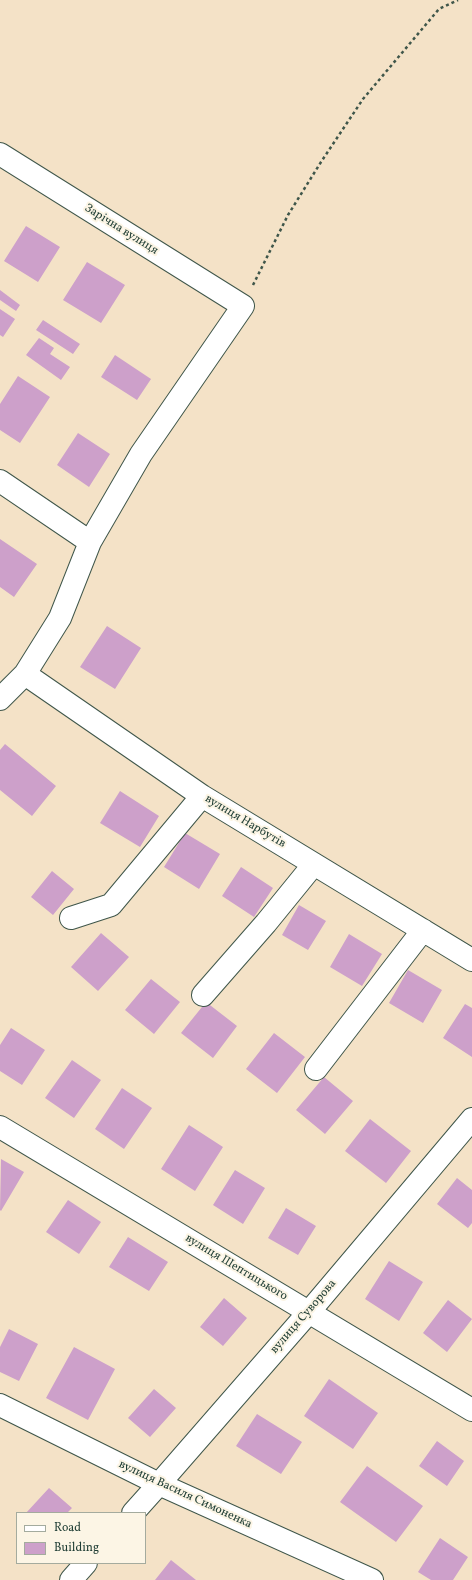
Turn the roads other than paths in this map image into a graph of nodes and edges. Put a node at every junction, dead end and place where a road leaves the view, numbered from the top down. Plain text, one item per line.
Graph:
1 (0, 154) edge
2 (0, 482) edge
3 (90, 542) junction
4 (25, 674) junction
5 (0, 699) edge
6 (202, 796) junction
7 (314, 864) junction
8 (71, 918) dead end
9 (422, 930) junction
10 (472, 960) edge
11 (203, 995) dead end
12 (316, 1069) dead end
13 (472, 1119) edge
14 (0, 1127) edge
15 (309, 1312) junction
16 (0, 1405) edge
17 (472, 1410) edge
18 (160, 1484) junction
19 (134, 1512) edge
20 (85, 1564) edge
21 (70, 1580) edge
22 (372, 1580) edge

1 - 3 street, Зарічна вулиця
2 - 3 street
3 - 4 street
4 - 5 street
4 - 6 street, вулиця Нарбутів
6 - 7 street, вулиця Нарбутів
6 - 8 street
7 - 9 street, вулиця Нарбутів
7 - 11 street
9 - 10 street, вулиця Нарбутів
9 - 12 street
13 - 15 street, вулиця Суворова
14 - 15 street, вулиця Шептицького
15 - 17 street, вулиця Шептицького
15 - 18 street, вулиця Суворова
16 - 18 street, вулиця Василя Симоненка
18 - 19 street, вулиця Суворова
18 - 22 street, вулиця Василя Симоненка
20 - 21 street

